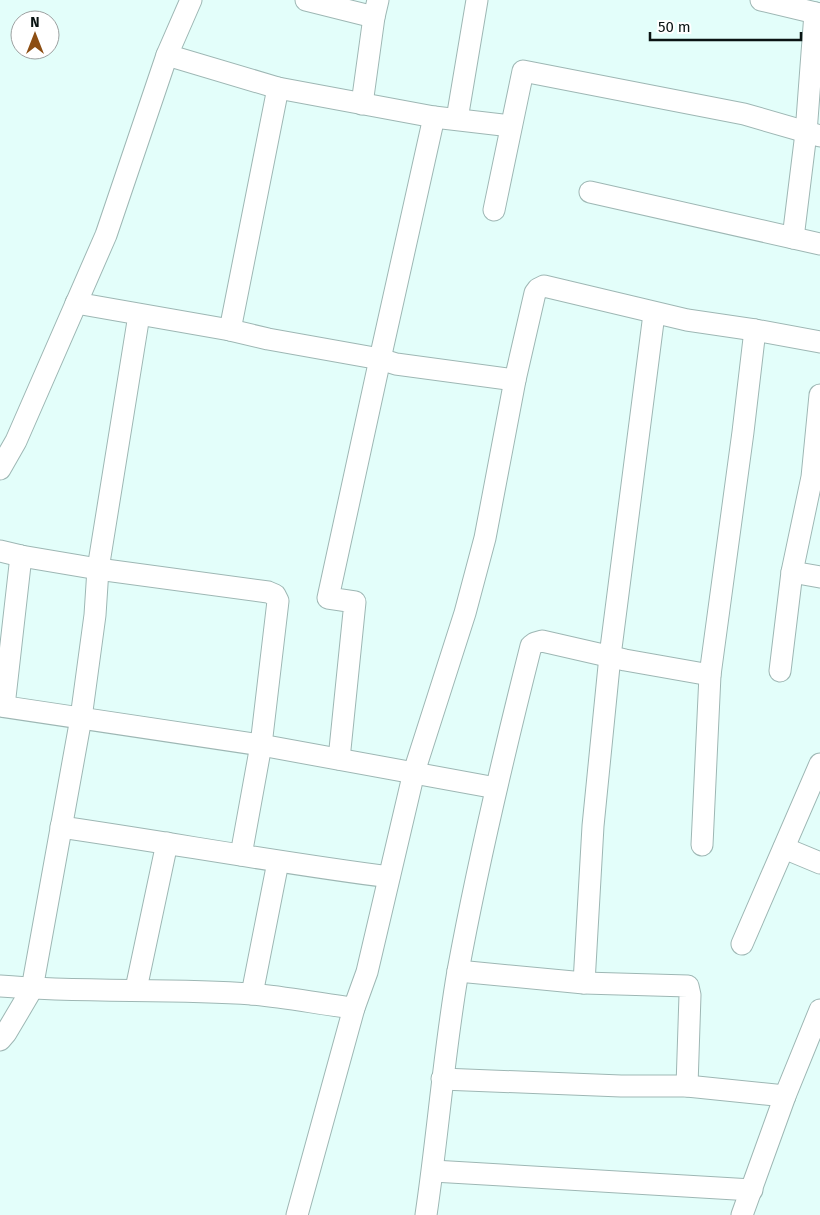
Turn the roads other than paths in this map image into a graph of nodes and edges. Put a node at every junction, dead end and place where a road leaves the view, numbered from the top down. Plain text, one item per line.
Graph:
1 (191, 0) edge
2 (306, 0) edge
3 (477, 0) edge
4 (761, 0) edge
5 (376, 8) edge
6 (817, 14) edge
7 (167, 55) junction
8 (278, 88) junction
9 (362, 104) junction
10 (434, 117) junction
11 (457, 119) junction
12 (511, 126) junction
13 (813, 135) edge
14 (590, 192) dead end
15 (494, 210) dead end
16 (793, 238) junction
17 (820, 244) edge
18 (76, 303) junction
19 (654, 314) junction
20 (139, 315) junction
21 (230, 330) junction
22 (755, 330) junction
23 (820, 342) edge
24 (380, 359) junction
25 (515, 380) junction
26 (820, 395) edge
27 (0, 469) edge
28 (816, 478) edge
29 (0, 551) edge
30 (21, 556) junction
31 (98, 569) junction
32 (792, 572) junction
33 (820, 577) edge
34 (610, 656) junction
35 (780, 670) dead end
36 (710, 675) junction
37 (2, 706) edge
38 (81, 718) junction
39 (261, 745) junction
40 (339, 759) junction
41 (820, 764) edge
42 (414, 772) junction
43 (496, 788) junction
44 (61, 827) junction
45 (167, 843) junction
46 (702, 845) dead end
47 (784, 848) junction
48 (240, 855) junction
49 (278, 862) junction
50 (820, 863) edge
51 (390, 877) junction
52 (742, 944) dead end
53 (458, 971) junction
54 (584, 984) junction
55 (0, 986) edge
56 (32, 989) junction
57 (136, 990) junction
58 (252, 994) junction
59 (354, 1008) junction
60 (820, 1010) edge
61 (0, 1040) edge
62 (442, 1079) junction
63 (687, 1086) junction
64 (785, 1096) junction
65 (433, 1171) junction
66 (752, 1190) junction
67 (297, 1215) edge
68 (426, 1215) edge
69 (742, 1215) edge

1 - 7 street
2 - 5 street
3 - 11 street
4 - 6 street
5 - 9 street
6 - 13 street
7 - 8 street
7 - 18 street
8 - 9 street
8 - 21 street
9 - 10 street
10 - 11 street
10 - 24 street
11 - 12 street
12 - 13 street
12 - 15 street
13 - 16 street
14 - 16 street
16 - 17 street
18 - 20 street
18 - 27 street
19 - 22 street
19 - 25 street
19 - 34 street
20 - 21 street
20 - 31 street
21 - 24 street
22 - 23 street
22 - 36 street
24 - 25 street
24 - 40 street
25 - 42 street
26 - 28 street
28 - 32 street
29 - 30 street
30 - 31 street
30 - 37 street
31 - 38 street
31 - 39 street
32 - 33 street
32 - 35 street
34 - 36 street
34 - 43 street
34 - 54 street
36 - 46 street
37 - 38 street
38 - 39 street
38 - 44 street
39 - 40 street
39 - 48 street
40 - 42 street
41 - 47 street
42 - 43 street
42 - 51 street
43 - 53 street
44 - 45 street
44 - 56 street
45 - 48 street
45 - 57 street
47 - 50 street
47 - 52 street
48 - 49 street
49 - 51 street
49 - 58 street
51 - 59 street
53 - 54 street
53 - 62 street
54 - 63 street
55 - 56 street
56 - 57 street
56 - 61 street
57 - 58 street
58 - 59 street
59 - 67 street
60 - 64 street
62 - 63 street
62 - 65 street
63 - 64 street
64 - 66 street
65 - 66 street
65 - 68 street
66 - 69 street

